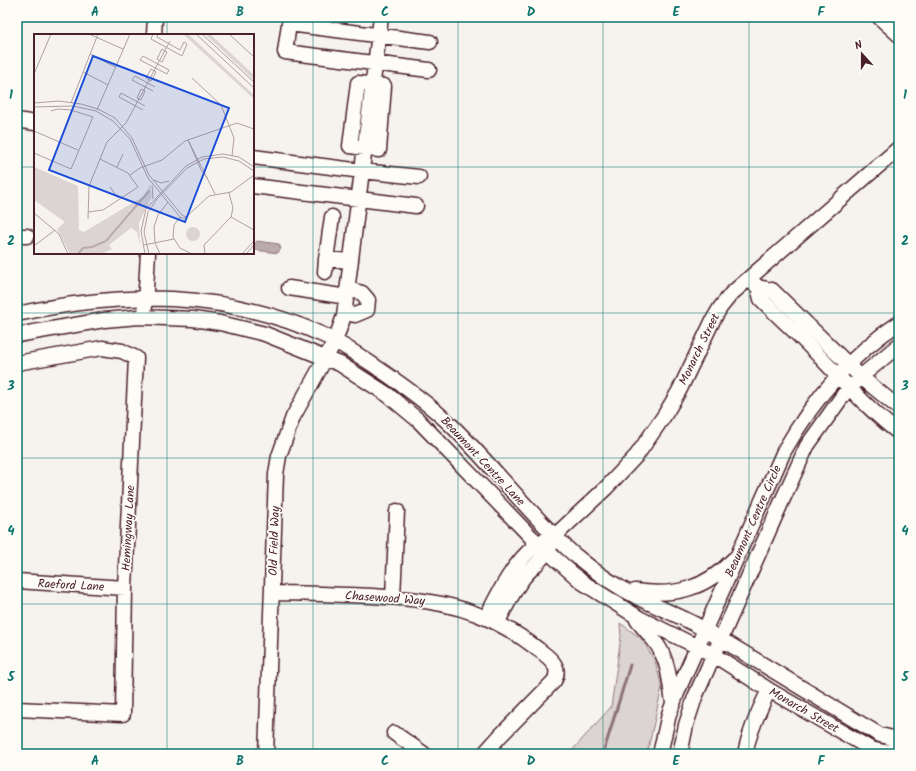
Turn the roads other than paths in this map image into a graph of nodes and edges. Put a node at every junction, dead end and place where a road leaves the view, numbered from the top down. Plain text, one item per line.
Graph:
1 (155, 17) edge
2 (381, 17) edge
3 (879, 17) edge
4 (154, 34) edge
5 (378, 34) junction
6 (899, 35) edge
7 (430, 42) dead end
8 (375, 63) junction
9 (429, 70) dead end
10 (372, 84) junction
11 (17, 120) edge
12 (34, 122) edge
13 (899, 148) edge
14 (364, 149) junction
15 (254, 157) edge
16 (362, 171) junction
17 (420, 177) dead end
18 (254, 186) edge
19 (358, 198) junction
20 (416, 206) dead end
21 (332, 217) dead end
22 (148, 254) edge
23 (351, 256) junction
24 (753, 283) junction
25 (289, 288) dead end
26 (347, 293) junction
27 (146, 298) junction
28 (344, 313) junction
29 (17, 314) edge
30 (145, 317) junction
31 (899, 323) edge
32 (17, 335) edge
33 (335, 341) junction
34 (899, 346) edge
35 (325, 357) junction
36 (17, 363) edge
37 (848, 364) junction
38 (838, 375) junction
39 (861, 377) junction
40 (850, 388) junction
41 (899, 408) edge
42 (899, 433) edge
43 (397, 511) dead end
44 (555, 536) junction
45 (543, 548) junction
46 (738, 555) junction
47 (17, 582) edge
48 (124, 588) junction
49 (624, 589) junction
50 (272, 593) junction
51 (393, 597) junction
52 (631, 614) junction
53 (492, 621) junction
54 (706, 629) junction
55 (721, 640) junction
56 (697, 647) junction
57 (714, 655) junction
58 (769, 690) junction
59 (673, 704) junction
60 (17, 709) edge
61 (394, 733) dead end
62 (899, 736) edge
63 (899, 749) edge
64 (870, 751) edge
65 (266, 754) edge
66 (424, 754) edge
67 (484, 754) edge
68 (660, 754) edge
69 (680, 754) edge
70 (745, 754) edge

1 - 4 street
2 - 5 street
3 - 6 street
5 - 7 street
5 - 8 street
5 - 8 street
8 - 9 street
8 - 10 street
10 - 14 street
10 - 14 street
11 - 12 street
13 - 24 street, Monarch Street
14 - 16 street
15 - 16 street
16 - 17 street
16 - 19 street
18 - 19 street
19 - 20 street
19 - 23 street
21 - 23 street
22 - 27 street
23 - 26 street
24 - 37 street
24 - 38 street
24 - 44 street, Monarch Street
25 - 26 street
26 - 28 street
26 - 28 street
27 - 29 street, Beaumont Centre Lane
27 - 30 street
27 - 33 street, Beaumont Centre Lane
28 - 33 street, Old Field Way
30 - 32 street, Beaumont Centre Lane
30 - 35 street, Beaumont Centre Lane
31 - 37 street, Beaumont Centre Circle
33 - 35 street, Old Field Way
33 - 44 street, Beaumont Centre Lane
34 - 39 street, Beaumont Centre Circle
35 - 45 street, Beaumont Centre Lane
35 - 50 street, Old Field Way
36 - 48 street, Hemingway Lane
37 - 38 street, Beaumont Centre Circle
37 - 39 street
38 - 40 street
38 - 46 street, Beaumont Centre Circle
39 - 40 street, Beaumont Centre Circle
39 - 41 street
40 - 42 street
40 - 55 street, Beaumont Centre Circle
43 - 51 street
44 - 45 street
44 - 49 street, Beaumont Centre Lane
45 - 52 street, Beaumont Centre Lane
45 - 53 street
46 - 49 street
46 - 54 street, Beaumont Centre Circle
47 - 48 street, Raeford Lane
48 - 60 street, Hemingway Lane
49 - 54 street, Beaumont Centre Lane
50 - 51 street, Chasewood Way
50 - 65 street, Old Field Way
51 - 53 street, Chasewood Way
52 - 56 street, Beaumont Centre Lane
52 - 59 street
53 - 67 street, Chasewood Way
54 - 55 street, Beaumont Centre Lane
54 - 56 street, Beaumont Centre Circle
55 - 57 street, Beaumont Centre Circle
55 - 62 street, Monarch Street
56 - 57 street, Beaumont Centre Lane
56 - 59 street, Beaumont Centre Circle
57 - 58 street, Monarch Street
57 - 69 street, Beaumont Centre Circle
58 - 64 street, Monarch Street
58 - 70 street
59 - 68 street, Beaumont Centre Circle
61 - 66 street
63 - 64 street, Monarch Street

